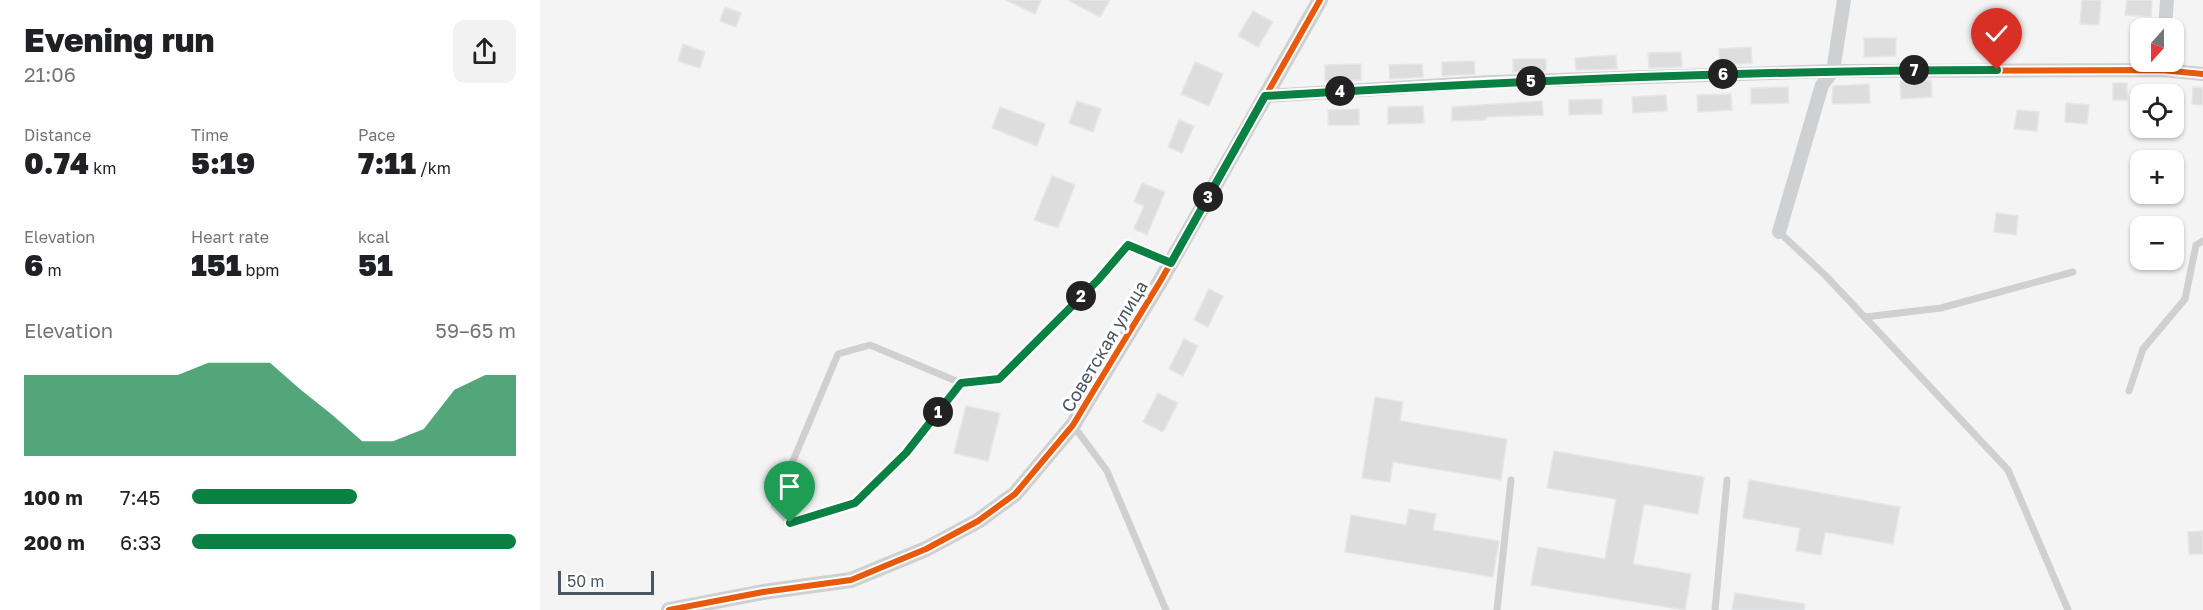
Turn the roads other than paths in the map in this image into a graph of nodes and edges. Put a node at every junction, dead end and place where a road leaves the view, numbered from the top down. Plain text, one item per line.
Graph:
1 (1320, 0) edge
2 (1844, 0) edge
3 (2167, 0) edge
4 (2166, 18) edge
5 (2130, 66) edge
6 (1833, 70) junction
7 (2184, 70) edge
8 (2203, 74) edge
9 (1265, 96) junction
10 (1779, 232) joint
11 (2203, 241) edge
12 (1171, 263) junction
13 (2073, 272) dead end
14 (1865, 317) junction
15 (961, 383) junction
16 (2129, 391) dead end
17 (1073, 425) junction
18 (1511, 480) dead end
19 (1727, 480) dead end
20 (669, 610) edge
21 (1166, 610) edge
22 (1497, 610) edge
23 (1715, 610) edge
24 (2068, 610) edge

1 - 9 street, Советская улица
2 - 6 street
3 - 4 street
5 - 6 street
6 - 9 street
6 - 10 street
7 - 8 street
9 - 12 street, Советская улица
10 - 14 lane
11 - 16 lane
12 - 15 lane
12 - 17 street, Советская улица
13 - 14 lane
14 - 24 lane
15 - 15 lane
17 - 20 street, Советская улица
17 - 21 lane
18 - 22 lane
19 - 23 lane

